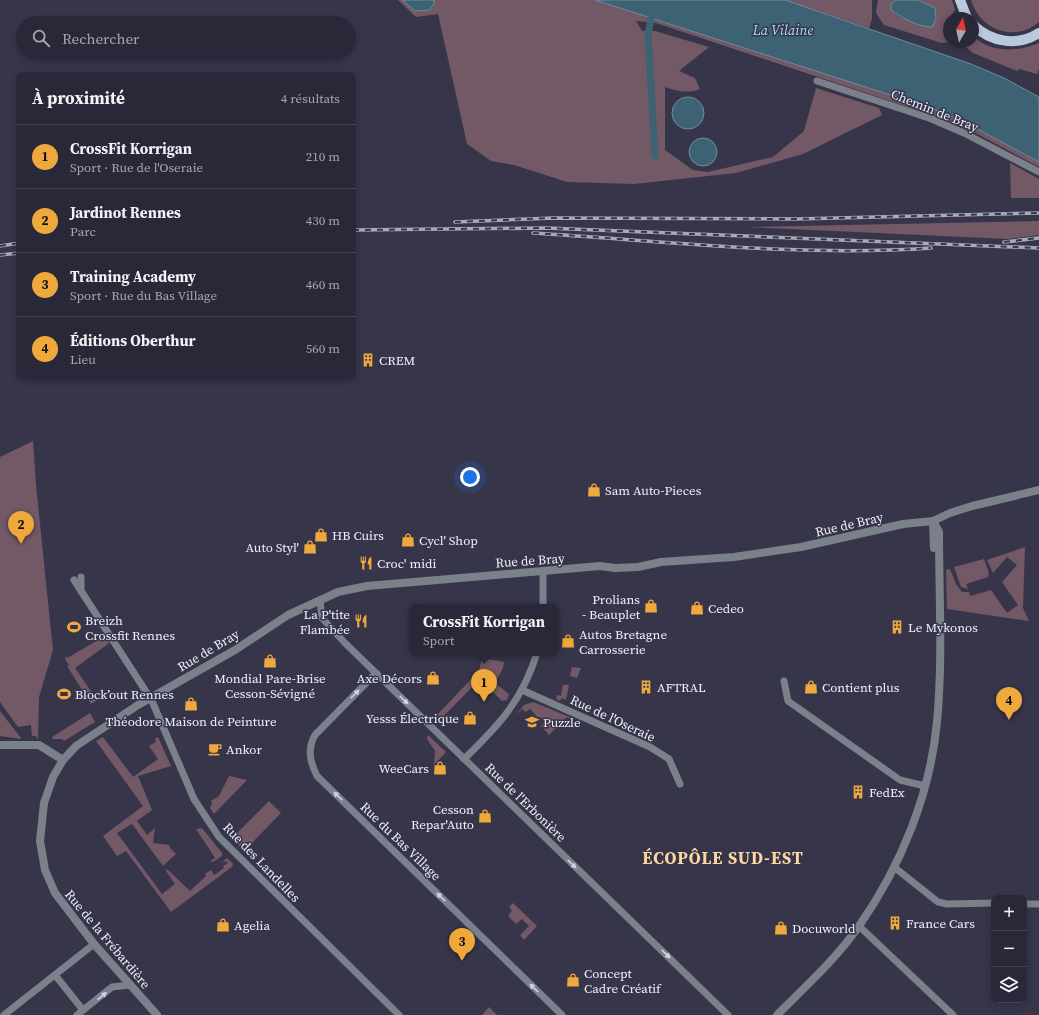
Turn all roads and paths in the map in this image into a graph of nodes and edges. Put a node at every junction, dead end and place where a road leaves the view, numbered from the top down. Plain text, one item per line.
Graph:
1 (960, 0) edge
2 (965, 12) edge
3 (979, 29) edge
4 (1039, 33) edge
5 (817, 81) dead end
6 (1039, 172) edge
7 (1039, 490) edge
8 (934, 521) junction
9 (542, 572) junction
10 (78, 578) dead end
11 (320, 600) junction
12 (543, 604) edge
13 (535, 656) edge
14 (376, 673) junction
15 (784, 681) dead end
16 (522, 690) junction
17 (150, 697) junction
18 (0, 745) edge
19 (464, 759) junction
20 (63, 760) junction
21 (680, 784) dead end
22 (925, 786) junction
23 (894, 867) junction
24 (991, 903) edge
25 (1027, 904) edge
26 (1039, 904) edge
27 (859, 926) junction
28 (94, 944) junction
29 (55, 975) junction
30 (130, 985) junction
31 (83, 1010) junction
32 (4, 1015) edge
33 (77, 1015) edge
34 (157, 1015) edge
35 (399, 1015) edge
36 (562, 1015) edge
37 (728, 1015) edge
38 (777, 1015) edge
39 (952, 1015) edge

1 - 2 main road
3 - 4 main road
5 - 6 street, Chemin de Bray
7 - 8 street, Rue de Bray
8 - 9 street, Rue de Bray
8 - 22 street
9 - 11 street, Rue de Bray
9 - 12 street
10 - 17 street, Rue des Landelles
11 - 14 street, Rue de l'Erbonière
11 - 17 street, Rue de Bray
13 - 16 street
14 -> 19 street, Rue de l'Erbonière
36 -> 14 street, Rue du Bas Village
15 - 22 street
16 - 19 street
16 - 21 street, Rue de l'Oseraie
17 - 20 street, Rue de Bray
17 - 35 street, Rue des Landelles
18 - 20 street
19 -> 37 street, Rue de l'Erbonière
20 - 28 street, Rue de la Frébardière
22 - 23 street
23 - 24 street
23 - 27 street
25 - 26 street
27 - 38 street
27 - 39 street
28 - 29 street
28 - 30 street, Rue de la Frébardière
29 - 31 street
29 - 32 street
31 -> 30 street
30 - 34 street, Rue de la Frébardière
31 - 33 street

